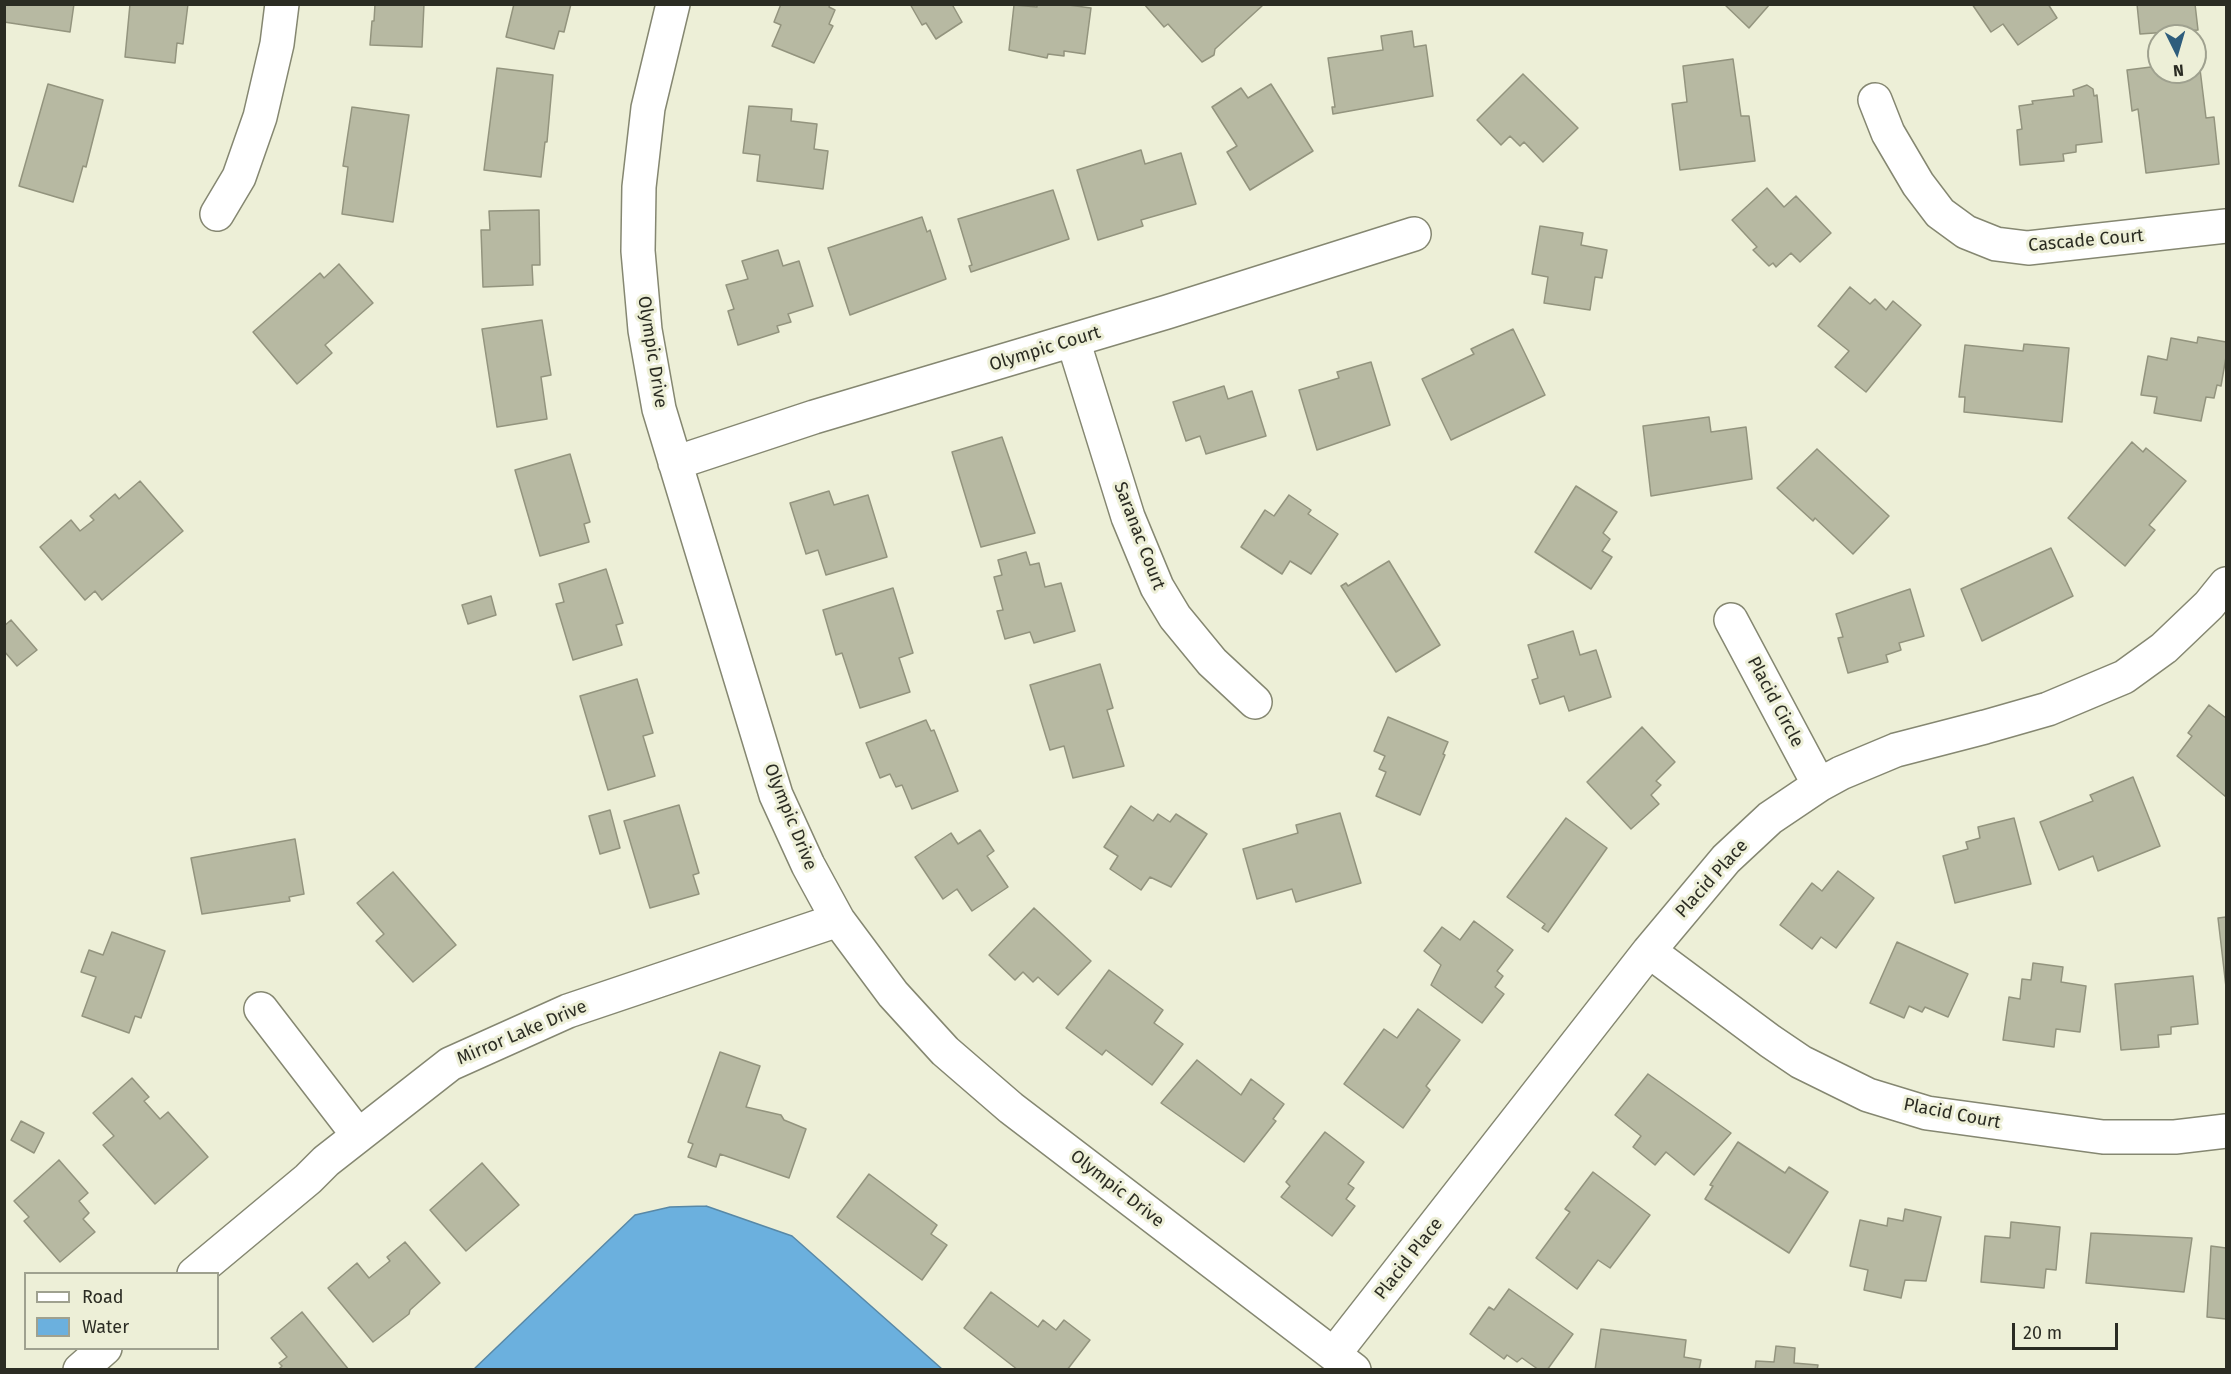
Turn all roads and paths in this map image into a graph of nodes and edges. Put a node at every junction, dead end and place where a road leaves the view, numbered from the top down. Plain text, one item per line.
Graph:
1 (282, 4) edge
2 (673, 4) edge
3 (1875, 100) dead end
4 (217, 214) dead end
5 (2226, 226) edge
6 (1414, 234) dead end
7 (1073, 340) junction
8 (675, 463) junction
9 (2226, 584) edge
10 (1731, 620) dead end
11 (1255, 702) dead end
12 (1819, 785) junction
13 (838, 920) junction
14 (1649, 951) junction
15 (261, 1009) dead end
16 (2226, 1131) edge
17 (358, 1136) junction
18 (197, 1272) edge
19 (103, 1350) edge
20 (1344, 1362) edge
21 (80, 1370) edge

1 - 4 street
2 - 8 street, Olympic Drive
3 - 5 street, Cascade Court
6 - 7 street, Olympic Court
7 - 8 street, Olympic Court
7 - 11 street, Saranac Court
8 - 13 street, Olympic Drive
9 - 12 street, Placid Place
10 - 12 street, Placid Circle
12 - 14 street, Placid Place
13 - 17 street, Mirror Lake Drive
13 - 20 street, Olympic Drive
14 - 16 street, Placid Court
14 - 20 street, Placid Place
15 - 17 street
17 - 18 street, Mirror Lake Drive
19 - 21 street

